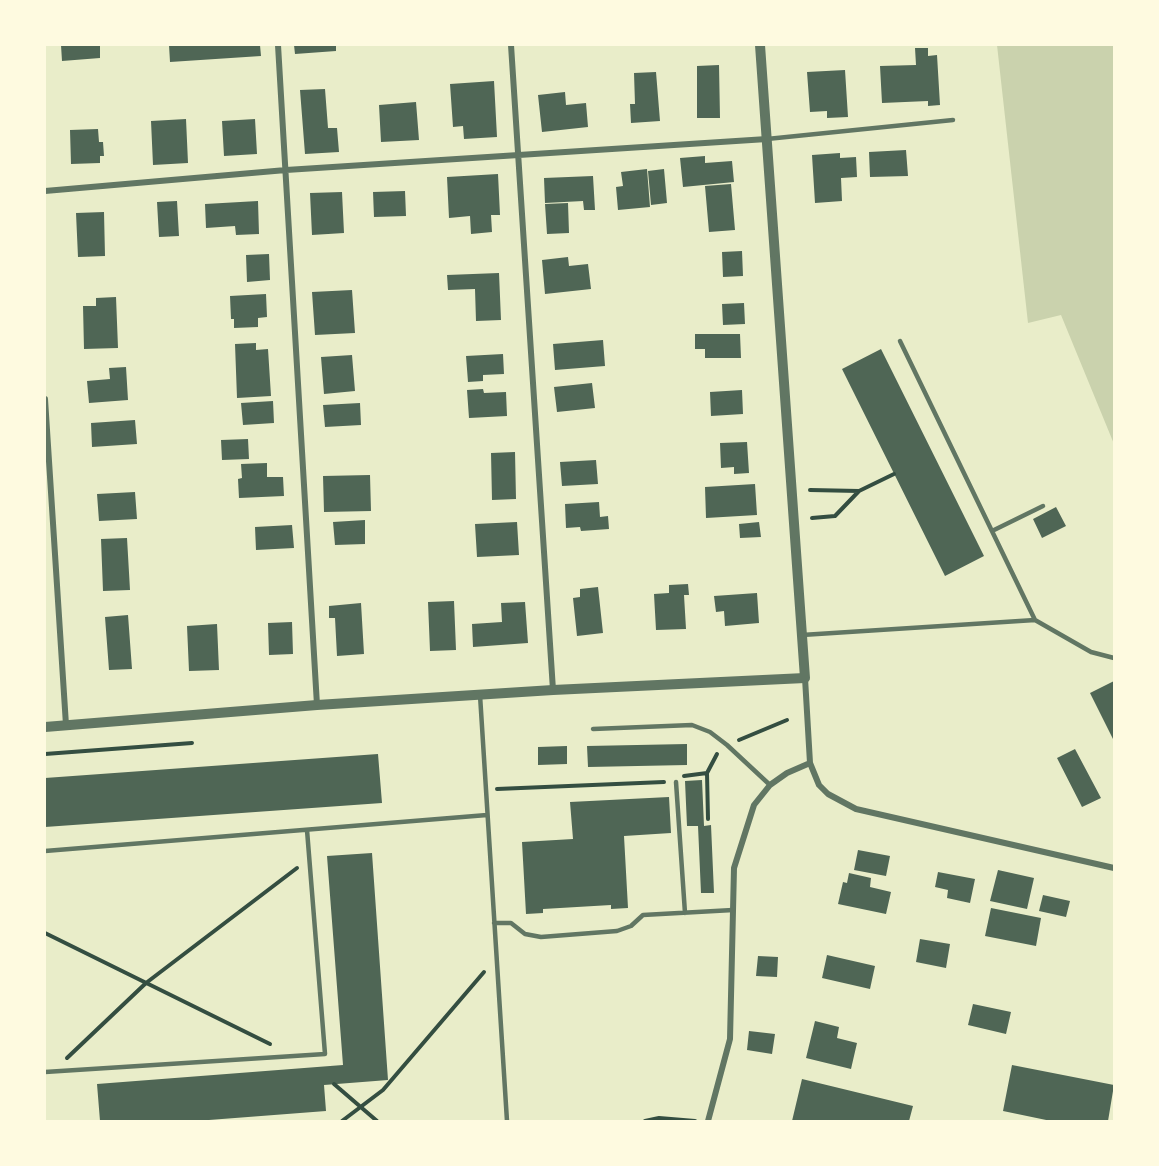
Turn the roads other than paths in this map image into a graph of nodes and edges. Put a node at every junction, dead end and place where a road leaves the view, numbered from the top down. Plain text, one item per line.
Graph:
1 (278, 45) edge
2 (511, 45) edge
3 (760, 45) edge
4 (953, 120) dead end
5 (767, 139) junction
6 (518, 155) junction
7 (286, 170) junction
8 (45, 191) edge
9 (900, 341) dead end
10 (45, 399) edge
11 (1043, 506) dead end
12 (992, 531) junction
13 (1035, 620) junction
14 (802, 635) junction
15 (1114, 658) edge
16 (805, 678) junction
17 (553, 690) junction
18 (480, 695) junction
19 (317, 705) junction
20 (66, 725) junction
21 (45, 727) edge
22 (593, 729) dead end
23 (810, 763) junction
24 (676, 782) road end
25 (770, 785) junction
26 (487, 815) junction
27 (307, 830) junction
28 (45, 851) edge
29 (1114, 868) edge
30 (733, 910) junction
31 (685, 913) junction
32 (494, 923) junction
33 (45, 1072) edge
34 (507, 1121) edge
35 (708, 1121) edge

1 - 7 street
2 - 6 street
3 - 5 street
4 - 5 lane
5 - 6 street
5 - 14 street
6 - 7 street
6 - 17 street
7 - 8 street
7 - 19 street
9 - 12 lane
10 - 20 street
11 - 12 lane
12 - 13 lane
13 - 14 lane
13 - 15 lane
14 - 16 street
16 - 17 street
16 - 23 street
17 - 18 street
18 - 19 street
18 - 26 lane
19 - 20 street
20 - 21 street
22 - 25 lane
23 - 25 street
23 - 29 street
24 - 31 lane
25 - 30 street
26 - 27 lane
26 - 32 lane
27 - 28 lane
27 - 33 lane
30 - 31 lane
30 - 35 street
31 - 32 lane
32 - 34 lane

